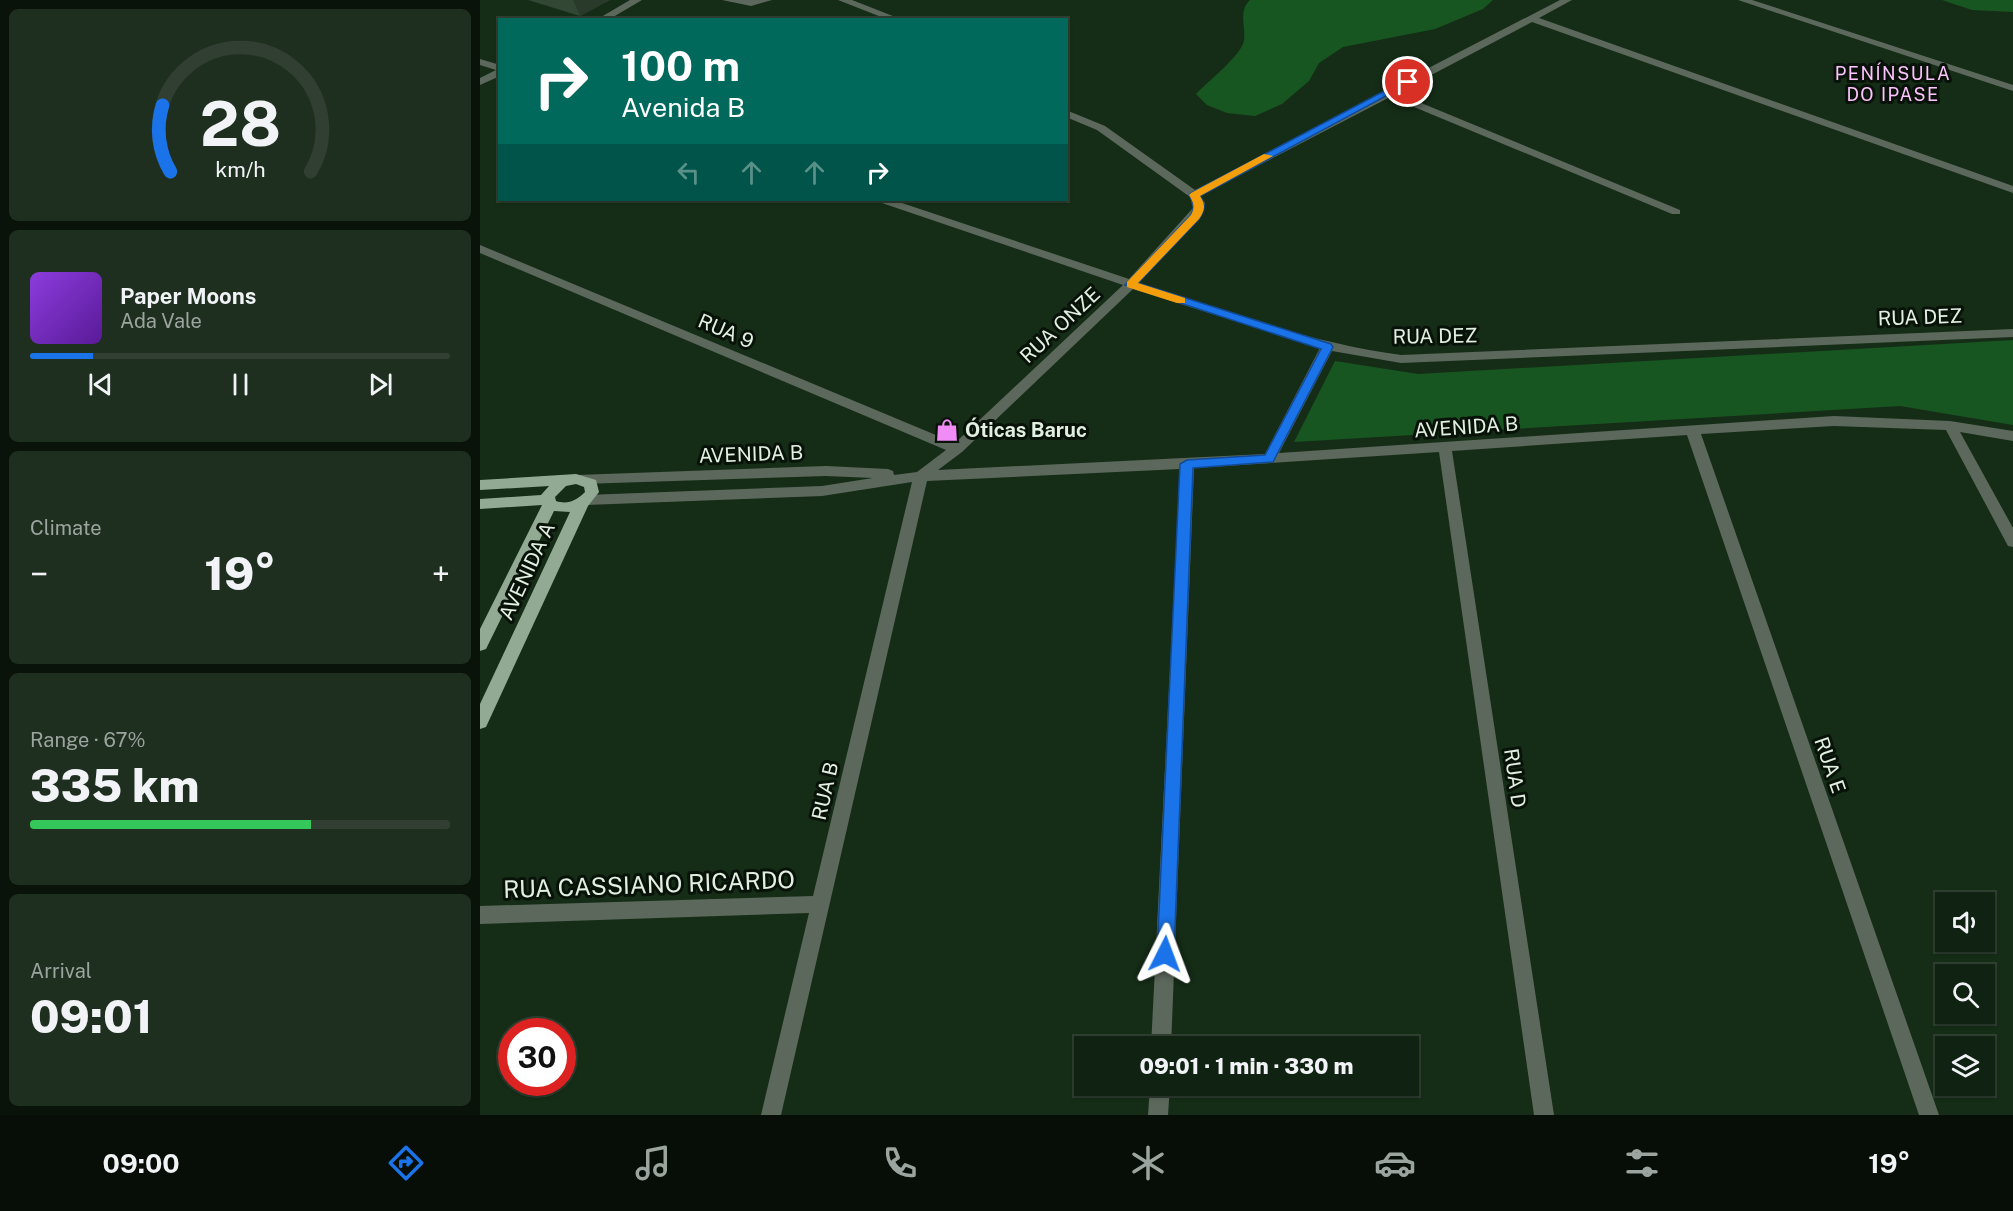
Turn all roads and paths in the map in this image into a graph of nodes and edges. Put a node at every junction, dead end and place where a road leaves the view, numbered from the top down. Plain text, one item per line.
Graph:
1 (637, 0) edge
2 (728, 0) edge
3 (767, 0) edge
4 (843, 0) edge
5 (1567, 0) edge
6 (1743, 0) edge
7 (604, 18) edge
8 (893, 18) edge
9 (1532, 19) junction
10 (480, 62) edge
11 (498, 69) edge
12 (498, 71) edge
13 (480, 82) edge
14 (2013, 88) edge
15 (1387, 92) junction
16 (1068, 113) edge
17 (2013, 190) edge
18 (1194, 195) junction
19 (886, 201) edge
20 (1676, 212) dead end
21 (480, 249) edge
22 (1131, 285) junction
23 (2013, 333) edge
24 (1327, 347) junction
25 (1950, 426) junction
26 (1692, 429) junction
27 (2013, 436) edge
28 (1445, 448) junction
29 (957, 449) junction
30 (1269, 459) junction
31 (1187, 464) junction
32 (921, 476) junction
33 (575, 479) junction
34 (480, 485) edge
35 (584, 501) junction
36 (549, 502) junction
37 (480, 504) edge
38 (2013, 542) edge
39 (480, 645) edge
40 (480, 722) edge
41 (820, 904) junction
42 (480, 915) edge
43 (1161, 1036) edge
44 (1159, 1096) edge
45 (771, 1115) edge
46 (1158, 1115) edge
47 (1544, 1115) edge
48 (1929, 1115) edge

1 - 7 street
2 - 3 street
4 - 8 street
5 - 9 street
6 - 14 street
9 - 15 street
9 - 17 street
10 - 11 street
12 - 13 street
15 - 18 street
15 - 20 street
16 - 18 street
18 - 22 street, RUA ONZE
19 - 22 street, RUA DEZ
21 - 29 street, RUA 9
22 - 24 street, RUA DEZ
22 - 29 street, RUA ONZE
23 - 24 street, RUA DEZ
24 - 30 street
25 - 26 street, AVENIDA B
25 - 27 street, AVENIDA B
25 - 38 street
26 - 28 street, AVENIDA B
26 - 48 street, RUA E
28 - 30 street, AVENIDA B
28 - 47 street, RUA D
29 - 32 street, RUA ONZE
30 - 31 street, AVENIDA B
31 - 32 street, AVENIDA B
31 - 43 street
32 - 33 street, AVENIDA B
32 - 35 street, AVENIDA B
32 - 41 street, RUA B
33 - 34 main road
33 - 35 main road
33 - 36 main road, AVENIDA A
35 - 36 main road
35 - 40 main road, AVENIDA A
36 - 37 main road
36 - 39 main road, AVENIDA A
41 - 42 street, RUA CASSIANO RICARDO
41 - 45 street, RUA B
44 - 46 street

